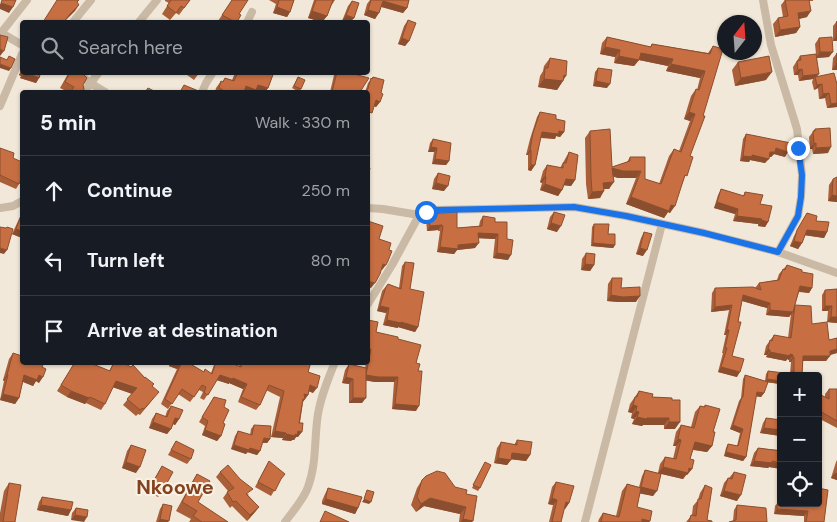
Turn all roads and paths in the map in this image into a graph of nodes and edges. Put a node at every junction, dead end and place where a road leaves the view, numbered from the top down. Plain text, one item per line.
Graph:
1 (27, 0) edge
2 (91, 0) edge
3 (157, 0) edge
4 (763, 0) edge
5 (252, 12) dead end
6 (75, 20) edge
7 (141, 20) edge
8 (248, 20) edge
9 (1, 32) edge
10 (20, 43) edge
11 (20, 59) edge
12 (81, 75) edge
13 (97, 75) edge
14 (211, 75) edge
15 (90, 83) junction
16 (85, 90) edge
17 (102, 90) edge
18 (203, 90) edge
19 (0, 106) edge
20 (20, 202) edge
21 (0, 208) edge
22 (370, 208) edge
23 (420, 215) junction
24 (662, 224) junction
25 (778, 252) junction
26 (837, 274) edge
27 (370, 301) edge
28 (334, 365) edge
29 (285, 522) edge
30 (585, 522) edge

1 - 9 street
2 - 6 street
3 - 7 street
4 - 25 street
5 - 8 street
9 - 10 street
11 - 19 street
12 - 15 street
13 - 15 street
14 - 18 street
15 - 16 street
15 - 17 street
20 - 21 street
22 - 23 street
23 - 24 street
23 - 27 street
24 - 25 street
24 - 30 street
25 - 26 street
28 - 29 street

